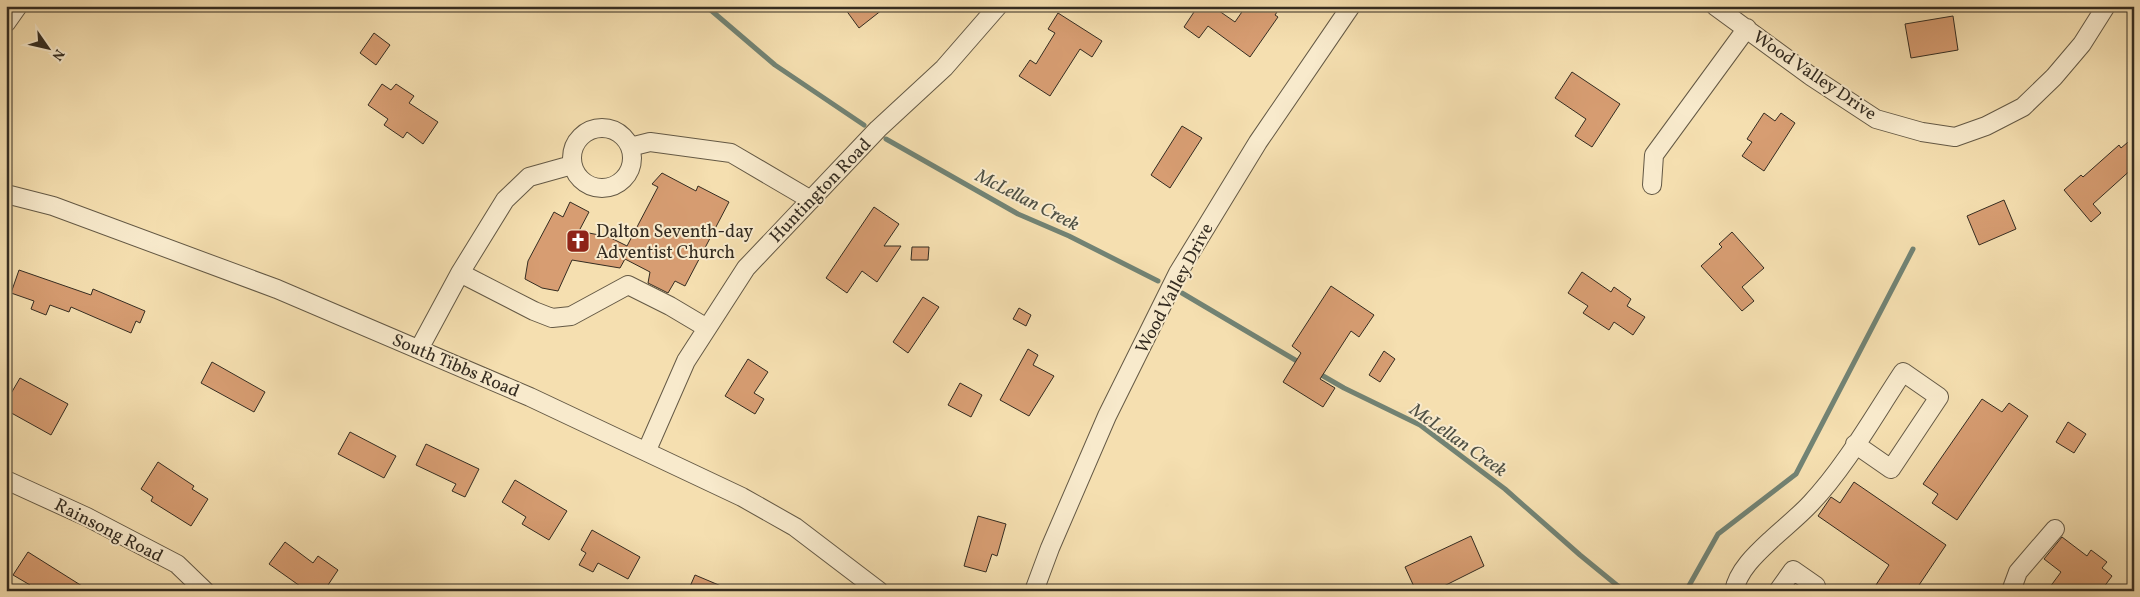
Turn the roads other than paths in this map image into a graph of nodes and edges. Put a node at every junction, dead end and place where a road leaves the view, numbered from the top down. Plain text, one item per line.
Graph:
1 (18, 6) edge
2 (998, 6) edge
3 (1351, 6) edge
4 (1715, 6) edge
5 (2106, 6) edge
6 (6, 23) edge
7 (1747, 28) junction
8 (630, 147) junction
9 (572, 165) junction
10 (1652, 185) dead end
11 (6, 194) edge
12 (810, 200) junction
13 (460, 273) junction
14 (707, 328) junction
15 (419, 349) junction
16 (1855, 444) junction
17 (646, 450) junction
18 (6, 480) edge
19 (2055, 530) dead end
20 (205, 591) edge
21 (879, 591) edge
22 (1034, 591) edge
23 (1734, 591) edge
24 (1778, 591) edge
25 (1813, 591) edge
26 (2010, 591) edge

1 - 6 street
2 - 12 street, Huntington Road
3 - 22 street, Wood Valley Drive
4 - 7 street, Wood Valley Drive
5 - 7 street, Wood Valley Drive
7 - 10 street
8 - 9 street
8 - 9 street
8 - 12 street
9 - 13 street
11 - 15 street, South Tibbs Road
12 - 14 street, Huntington Road
13 - 14 street
13 - 15 street
14 - 17 street, Huntington Road
15 - 17 street, South Tibbs Road
16 - 16 street
16 - 23 street
17 - 21 street, South Tibbs Road
18 - 20 street, Rainsong Road
19 - 26 street
24 - 25 street

